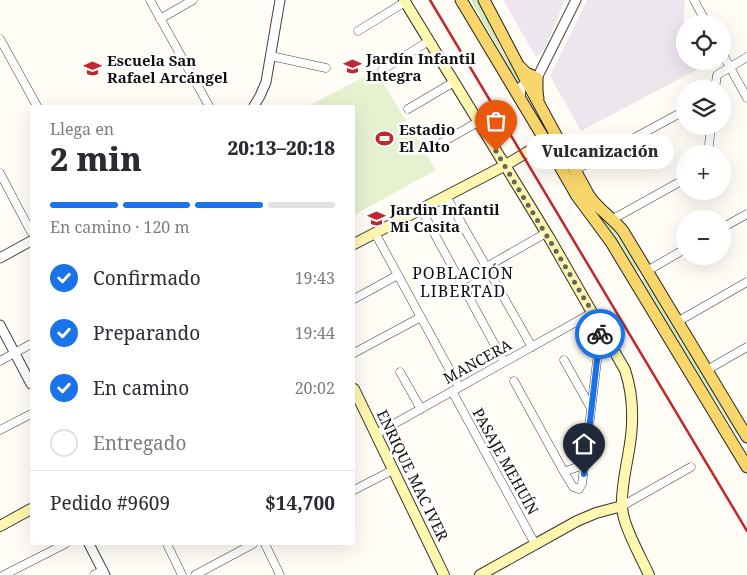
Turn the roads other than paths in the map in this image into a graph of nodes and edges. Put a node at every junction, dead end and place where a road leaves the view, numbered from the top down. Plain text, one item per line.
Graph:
1 (150, 0) edge
2 (193, 0) edge
3 (280, 0) edge
4 (461, 0) edge
5 (484, 0) edge
6 (576, 0) edge
7 (694, 0) edge
8 (404, 1) edge
9 (702, 15) edge
10 (160, 18) junction
11 (358, 31) dead end
12 (0, 39) edge
13 (429, 41) junction
14 (270, 56) junction
15 (747, 57) edge
16 (731, 66) edge
17 (326, 68) dead end
18 (731, 69) edge
19 (382, 70) dead end
20 (724, 70) edge
21 (532, 80) junction
22 (716, 80) edge
23 (454, 82) junction
24 (520, 98) junction
25 (747, 98) edge
26 (36, 105) edge
27 (208, 105) edge
28 (255, 105) edge
29 (408, 109) dead end
30 (676, 114) edge
31 (478, 122) junction
32 (550, 138) junction
33 (441, 143) dead end
34 (504, 166) junction
35 (575, 170) junction
36 (0, 173) edge
37 (676, 184) edge
38 (446, 196) junction
39 (421, 209) junction
40 (747, 214) edge
41 (613, 220) junction
42 (731, 223) edge
43 (30, 230) edge
44 (375, 233) junction
45 (546, 233) junction
46 (30, 242) edge
47 (355, 243) edge
48 (676, 254) edge
49 (0, 258) edge
50 (486, 267) junction
51 (647, 271) junction
52 (398, 275) junction
53 (634, 279) junction
54 (460, 282) junction
55 (747, 282) edge
56 (355, 298) edge
57 (592, 313) junction
58 (421, 317) junction
59 (677, 322) junction
60 (0, 326) edge
61 (601, 328) junction
62 (30, 345) edge
63 (747, 346) edge
64 (532, 347) junction
65 (355, 352) edge
66 (15, 353) junction
67 (0, 360) edge
68 (564, 360) dead end
69 (504, 362) junction
70 (707, 370) junction
71 (400, 372) dead end
72 (514, 381) dead end
73 (30, 382) edge
74 (456, 389) junction
75 (355, 391) edge
76 (591, 408) junction
77 (420, 409) junction
78 (30, 415) edge
79 (0, 430) edge
80 (376, 434) junction
81 (747, 438) edge
82 (734, 446) junction
83 (585, 464) junction
84 (691, 467) dead end
85 (747, 467) edge
86 (393, 470) junction
87 (564, 472) junction
88 (355, 489) edge
89 (622, 506) junction
90 (30, 511) edge
91 (0, 526) edge
92 (535, 544) junction
93 (63, 545) edge
94 (89, 545) edge
95 (167, 545) edge
96 (252, 545) edge
97 (265, 545) edge
98 (101, 573) edge
99 (4, 575) edge
100 (182, 575) edge
101 (195, 575) edge
102 (280, 575) edge
103 (444, 575) edge
104 (480, 575) edge
105 (649, 575) edge

1 - 10 street
2 - 10 street
3 - 14 street
4 - 24 main road
5 - 21 main road
6 - 21 street
7 - 9 street
8 - 11 street
8 - 13 main road
10 - 27 street
12 - 26 street
13 - 19 street
13 - 23 main road
14 - 17 street
14 - 28 street
15 - 16 street
18 - 25 street
20 - 22 street
21 - 24 street
21 - 32 main road
23 - 29 street
23 - 31 main road
24 - 32 main road
30 - 35 street
31 - 33 street
31 - 34 main road
32 - 34 main road
32 - 35 main road
32 - 53 main road
34 - 38 main road
34 - 45 main road
35 - 41 main road
36 - 43 street
37 - 41 street
38 - 39 main road
38 - 50 street
39 - 44 main road
39 - 54 street
40 - 42 street
41 - 51 main road
44 - 47 main road
44 - 52 street, PASAJE MEHUÍN
45 - 50 street
45 - 57 main road
46 - 49 street
48 - 51 street
50 - 54 street
50 - 64 street
51 - 53 main road
51 - 59 main road
52 - 56 street
52 - 58 street, PASAJE MEHUÍN
53 - 82 main road
54 - 69 street
55 - 59 street
57 - 61 main road
57 - 64 street, MANCERA
58 - 65 street
58 - 74 street, PASAJE MEHUÍN
59 - 70 main road
60 - 66 street
61 - 76 street
61 - 89 main road
62 - 66 street
63 - 70 street
64 - 69 street, MANCERA
66 - 67 street
66 - 73 street
68 - 76 street
69 - 74 street, MANCERA
70 - 81 main road
71 - 77 street
72 - 87 street
74 - 77 street, MANCERA
74 - 92 street, PASAJE MEHUÍN
75 - 80 main road, ENRIQUE MAC IVER
76 - 83 street
77 - 80 street, MANCERA
78 - 79 street
80 - 86 main road, ENRIQUE MAC IVER
81 - 82 main road
82 - 85 main road
83 - 87 street
83 - 87 street
84 - 89 street
86 - 88 street
86 - 103 main road, ENRIQUE MAC IVER
89 - 92 main road
89 - 105 main road
90 - 91 main road
92 - 104 main road
93 - 99 street
94 - 98 street
95 - 100 street
96 - 101 street
97 - 102 street

